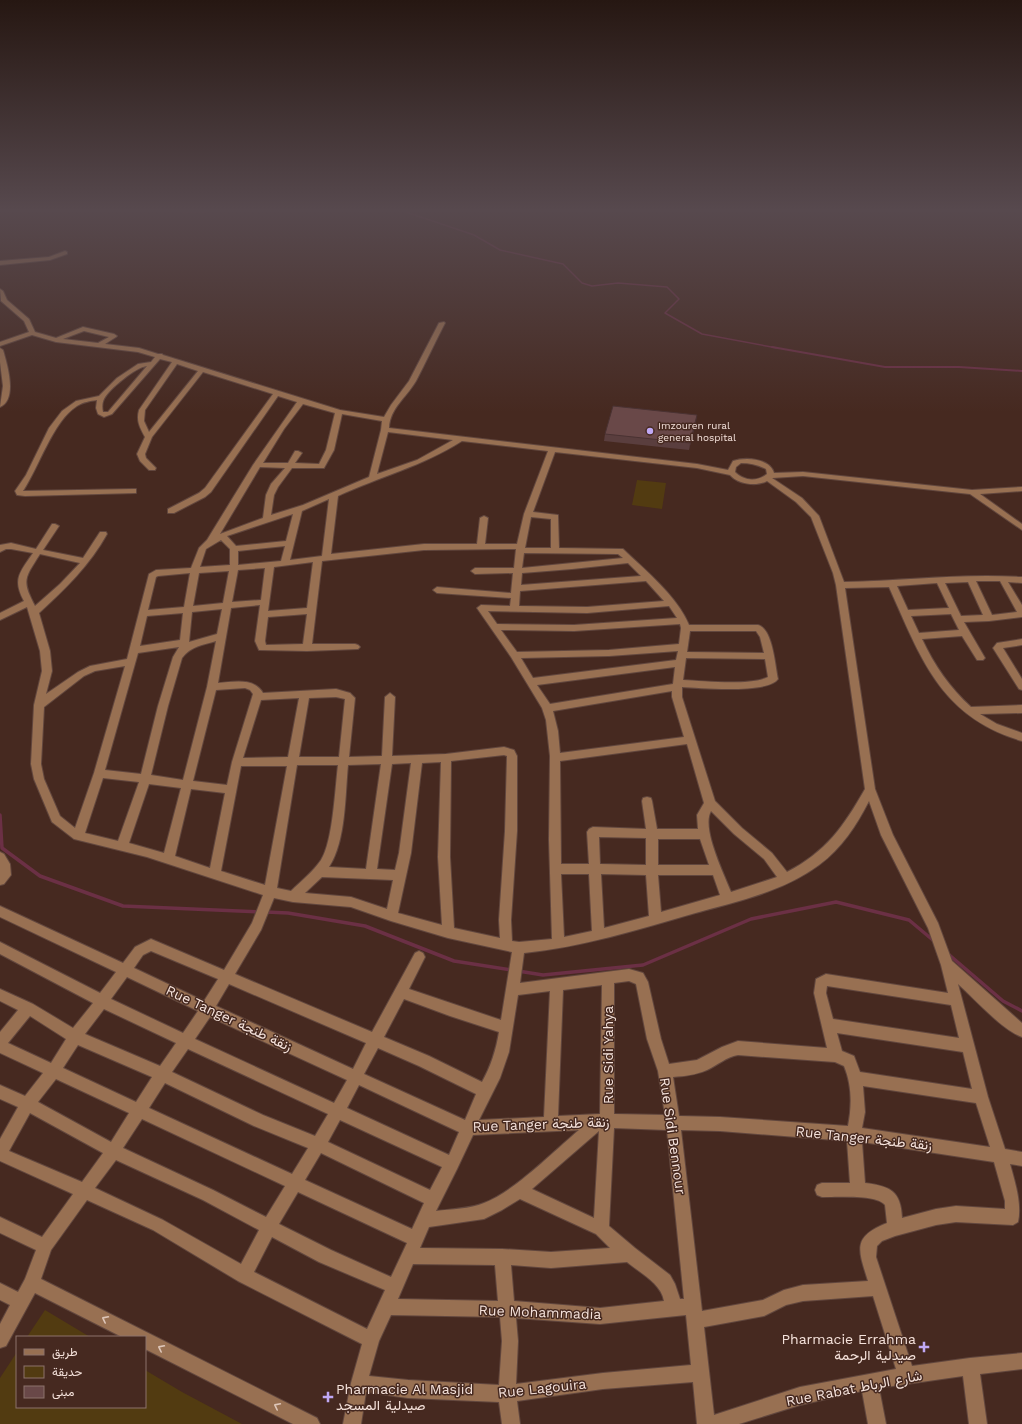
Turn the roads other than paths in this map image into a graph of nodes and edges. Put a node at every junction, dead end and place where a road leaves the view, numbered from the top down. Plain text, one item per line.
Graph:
1 (0, 293) edge
2 (442, 323) dead end
3 (32, 333) junction
4 (56, 340) junction
5 (0, 344) edge
6 (99, 345) junction
7 (0, 350) edge
8 (160, 355) junction
9 (176, 361) junction
10 (154, 362) junction
11 (202, 370) junction
12 (277, 393) junction
13 (101, 398) junction
14 (301, 401) junction
15 (0, 405) edge
16 (339, 412) junction
17 (386, 419) junction
18 (385, 430) junction
19 (149, 438) junction
20 (460, 439) junction
21 (552, 450) junction
22 (298, 453) dead end
23 (734, 464) junction
24 (257, 465) junction
25 (765, 465) junction
26 (290, 466) junction
27 (697, 466) junction
28 (152, 468) dead end
29 (732, 473) junction
30 (803, 474) junction
31 (770, 477) junction
32 (372, 478) junction
33 (757, 483) junction
34 (1022, 489) edge
35 (133, 491) dead end
36 (972, 492) junction
37 (334, 494) junction
38 (799, 500) junction
39 (298, 509) junction
40 (171, 512) dead end
41 (528, 514) junction
42 (484, 518) dead end
43 (268, 519) junction
44 (55, 526) dead end
45 (1022, 528) edge
46 (103, 534) dead end
47 (222, 536) junction
48 (210, 542) junction
49 (290, 543) junction
50 (481, 546) junction
51 (520, 548) junction
52 (0, 549) edge
53 (234, 549) junction
54 (555, 550) junction
55 (38, 551) junction
56 (322, 558) junction
57 (630, 560) junction
58 (85, 561) junction
59 (285, 563) junction
60 (270, 565) junction
61 (234, 568) junction
62 (196, 569) junction
63 (476, 571) dead end
64 (518, 572) junction
65 (648, 578) junction
66 (1002, 578) junction
67 (971, 579) junction
68 (1022, 580) edge
69 (940, 581) junction
70 (892, 584) junction
71 (840, 585) junction
72 (437, 590) dead end
73 (516, 592) junction
74 (265, 602) junction
75 (671, 603) junction
76 (226, 606) junction
77 (31, 608) junction
78 (514, 609) junction
79 (187, 610) junction
80 (311, 611) junction
81 (906, 613) junction
82 (1022, 613) edge
83 (142, 614) junction
84 (263, 614) junction
85 (957, 615) junction
86 (0, 617) edge
87 (989, 618) junction
88 (685, 625) junction
89 (495, 627) junction
90 (964, 633) junction
91 (221, 636) junction
92 (917, 636) junction
93 (1022, 642) edge
94 (184, 646) junction
95 (355, 647) dead end
96 (307, 648) junction
97 (514, 655) junction
98 (682, 655) junction
99 (132, 656) junction
100 (768, 656) junction
101 (980, 658) dead end
102 (531, 682) junction
103 (677, 685) junction
104 (212, 687) junction
105 (1022, 687) edge
106 (304, 696) junction
107 (256, 697) junction
108 (390, 697) dead end
109 (39, 705) junction
110 (547, 708) junction
111 (1022, 709) edge
112 (969, 710) junction
113 (1022, 737) edge
114 (690, 740) junction
115 (417, 758) junction
116 (446, 758) junction
117 (555, 758) junction
118 (386, 759) junction
119 (343, 761) junction
120 (237, 762) junction
121 (292, 762) junction
122 (99, 773) junction
123 (144, 779) junction
124 (187, 785) junction
125 (870, 789) junction
126 (232, 790) junction
127 (647, 801) dead end
128 (710, 803) junction
129 (652, 834) junction
130 (704, 834) junction
131 (78, 836) junction
132 (122, 847) junction
133 (0, 857) edge
134 (168, 858) junction
135 (555, 869) junction
136 (595, 869) junction
137 (652, 869) junction
138 (716, 870) junction
139 (319, 872) junction
140 (215, 873) junction
141 (370, 874) junction
142 (400, 875) junction
143 (784, 878) junction
144 (0, 880) edge
145 (270, 892) junction
146 (293, 897) junction
147 (727, 898) junction
148 (4, 913) edge
149 (391, 916) junction
150 (655, 920) junction
151 (448, 932) junction
152 (598, 934) junction
153 (558, 943) junction
154 (506, 946) junction
155 (0, 948) edge
156 (518, 952) junction
157 (419, 958) dead end
158 (946, 962) junction
159 (124, 970) junction
160 (227, 977) junction
161 (608, 977) junction
162 (557, 984) junction
163 (514, 986) junction
164 (402, 992) junction
165 (0, 995) edge
166 (956, 1000) junction
167 (102, 1001) junction
168 (28, 1008) junction
169 (207, 1009) junction
170 (828, 1025) junction
171 (506, 1028) junction
172 (1022, 1031) edge
173 (75, 1037) junction
174 (185, 1040) junction
175 (376, 1040) junction
176 (0, 1042) edge
177 (0, 1046) edge
178 (968, 1046) junction
179 (836, 1055) junction
180 (54, 1071) junction
181 (665, 1071) junction
182 (162, 1074) junction
183 (357, 1076) junction
184 (856, 1078) junction
185 (485, 1091) junction
186 (0, 1092) edge
187 (981, 1097) junction
188 (27, 1104) junction
189 (139, 1111) junction
190 (337, 1112) junction
191 (604, 1121) junction
192 (673, 1122) junction
193 (551, 1124) junction
194 (467, 1128) junction
195 (854, 1134) junction
196 (318, 1145) junction
197 (113, 1151) junction
198 (0, 1153) edge
199 (1001, 1155) junction
200 (1022, 1159) edge
201 (452, 1164) junction
202 (297, 1183) junction
203 (822, 1190) dead end
204 (858, 1190) junction
205 (84, 1191) junction
206 (519, 1191) junction
207 (433, 1199) junction
208 (1018, 1218) edge
209 (425, 1220) junction
210 (0, 1226) edge
211 (269, 1227) junction
212 (895, 1228) junction
213 (601, 1229) junction
214 (416, 1239) junction
215 (45, 1246) junction
216 (629, 1254) junction
217 (410, 1256) junction
218 (502, 1257) junction
219 (244, 1275) junction
220 (32, 1283) junction
221 (396, 1287) junction
222 (878, 1288) junction
223 (0, 1291) edge
224 (22, 1303) junction
225 (387, 1307) junction
226 (673, 1307) junction
227 (507, 1309) junction
228 (694, 1313) junction
229 (137, 1336) edge
230 (0, 1340) edge
231 (371, 1340) junction
232 (146, 1341) edge
233 (1022, 1361) edge
234 (970, 1366) junction
235 (701, 1373) junction
236 (906, 1374) junction
237 (869, 1382) junction
238 (359, 1383) junction
239 (507, 1394) junction
240 (312, 1424) edge
241 (352, 1424) edge
242 (511, 1424) edge
243 (706, 1424) edge
244 (712, 1424) edge
245 (877, 1424) edge
246 (978, 1424) edge

1 - 3 street
2 - 17 street
3 - 4 street
3 - 5 street
4 - 6 street
4 - 6 street
6 - 8 street
7 - 15 street
8 - 9 street
8 - 10 street
9 - 11 street
9 - 19 street
10 - 13 street
10 - 13 street
11 - 12 street
11 - 19 street
12 - 14 street
12 - 40 street
13 - 35 street
14 - 16 street
14 - 24 street
16 - 17 street
16 - 26 street
17 - 18 street
18 - 20 street
18 - 32 street
19 - 28 street
20 - 21 street
20 - 32 street
21 - 27 street
21 - 41 street
22 - 26 street
23 - 25 street
23 - 27 street
23 - 29 street
24 - 26 street
24 - 48 street
25 - 30 street
25 - 31 street
26 - 43 street
27 - 29 street
29 - 33 street
30 - 31 street
30 - 36 street
31 - 33 street
31 - 38 street
32 - 37 street
33 - 38 street
34 - 36 street
36 - 45 street
37 - 39 street
37 - 56 street
38 - 71 street
39 - 43 street
39 - 49 street
41 - 51 street
41 - 54 street
42 - 50 street
43 - 47 street
44 - 55 street
46 - 58 street
47 - 48 street
47 - 53 street
48 - 62 street
49 - 53 street
49 - 59 street
50 - 51 street
50 - 56 street
51 - 54 street
51 - 64 street
52 - 55 street
53 - 61 street
54 - 57 street
55 - 58 street
55 - 77 street
56 - 59 street
56 - 80 street
57 - 64 street
57 - 65 street
58 - 77 street
59 - 60 street
60 - 61 street
60 - 74 street
61 - 62 street
61 - 76 street
62 - 79 street
62 - 83 street
63 - 64 street
64 - 73 street
65 - 73 street
65 - 75 street
66 - 67 street
66 - 68 street
66 - 82 street
67 - 69 street
67 - 87 street
69 - 70 street
69 - 85 street
70 - 71 street
70 - 81 street
71 - 125 street
72 - 73 street
73 - 78 street
74 - 76 street
74 - 84 street
75 - 78 street
75 - 88 street
76 - 79 street
76 - 91 street
77 - 86 street
77 - 109 street
78 - 89 street
79 - 83 street
79 - 94 street
80 - 84 street
80 - 96 street
81 - 85 street
81 - 92 street
82 - 87 street
83 - 99 street
84 - 96 street
85 - 87 street
85 - 90 street
88 - 89 street
88 - 98 street
88 - 100 street
89 - 97 street
90 - 92 street
90 - 101 street
91 - 94 street
91 - 104 street
92 - 112 street
93 - 105 street
94 - 99 street
94 - 123 street
95 - 96 street
97 - 98 street
97 - 102 street
98 - 100 street
98 - 102 street
98 - 103 street
99 - 109 street
99 - 122 street
100 - 103 street
102 - 110 street
103 - 110 street
103 - 114 street
104 - 107 street
104 - 124 street
106 - 107 street
106 - 119 street
106 - 121 street
107 - 120 street
108 - 118 street
109 - 131 street
110 - 117 street
111 - 112 street
112 - 113 street
114 - 117 street
114 - 128 street
115 - 116 street
115 - 118 street
115 - 142 street
116 - 151 street
116 - 154 street
117 - 135 street
118 - 119 street
118 - 141 street
119 - 121 street
119 - 139 street
120 - 121 street
120 - 126 street
121 - 145 street
122 - 123 street
122 - 131 street
123 - 124 street
123 - 132 street
124 - 126 street
124 - 134 street
125 - 143 street
125 - 158 street
126 - 140 street
127 - 129 street
128 - 130 street
128 - 143 street
129 - 130 street
129 - 136 street
129 - 137 street
130 - 138 street
131 - 132 street
132 - 134 street
133 - 144 street
134 - 140 street
135 - 136 street
135 - 153 street
136 - 137 street
136 - 152 street
137 - 138 street
137 - 150 street
138 - 147 street
139 - 141 street
139 - 146 street
140 - 145 street
141 - 142 street
142 - 149 street
143 - 147 street
145 - 146 street
145 - 160 street
146 - 149 street
147 - 150 street
148 - 159 street, Rue Tanger زنقة طنجة
149 - 151 street
150 - 152 street
151 - 154 street
152 - 153 street
153 - 156 street
154 - 156 street
155 - 167 street
156 - 163 street
157 - 164 street
158 - 166 street
158 - 172 street
159 - 160 street
159 - 167 street
159 - 169 street, Rue Tanger زنقة طنجة
160 - 169 street
160 - 175 street
161 - 162 street, Rue Sidi Bennour
161 - 181 street, Rue Sidi Bennour
161 - 191 street, Rue Sidi Yahya
162 - 163 street, Rue Sidi Bennour
162 - 193 street
163 - 171 street
164 - 171 street
164 - 175 street
165 - 168 street
166 - 170 street
166 - 178 street
167 - 173 street
167 - 174 street
168 - 173 street
168 - 176 street
169 - 174 street
169 - 183 street, Rue Tanger زنقة طنجة
170 - 178 street
170 - 179 street
171 - 185 street
173 - 180 street
173 - 182 street
174 - 182 street
174 - 190 street
175 - 183 street
175 - 185 street
177 - 180 street
178 - 187 street
179 - 181 street
179 - 184 street
180 - 188 street
180 - 189 street
181 - 192 street, Rue Sidi Bennour
182 - 189 street
182 - 196 street
183 - 190 street
183 - 194 street, Rue Tanger زنقة طنجة
184 - 187 street
184 - 195 street
185 - 194 street
186 - 188 street
187 - 199 street
188 - 197 street
188 - 198 street
189 - 197 street
189 - 202 street
190 - 196 street
190 - 201 street
191 - 192 street, Rue Tanger زنقة طنجة
191 - 193 street, Rue Tanger زنقة طنجة
191 - 206 street
191 - 213 street, Rue Sidi Yahya
192 - 195 street, Rue Tanger زنقة طنجة
192 - 228 street, Rue Sidi Bennour
193 - 194 street, Rue Tanger زنقة طنجة
194 - 201 street
195 - 199 street, Rue Tanger زنقة طنجة
195 - 204 street
196 - 202 street
196 - 207 street
197 - 205 street
197 - 211 street
198 - 205 street
199 - 200 street, Rue Tanger زنقة طنجة
199 - 208 street
201 - 207 street
202 - 211 street
202 - 214 street
203 - 204 street
204 - 212 street
205 - 215 street
205 - 219 street
206 - 209 street
206 - 213 street
207 - 209 street
208 - 212 street
209 - 214 street
210 - 215 street
211 - 219 street
211 - 221 street
212 - 222 street
213 - 216 street
214 - 217 street
215 - 220 street
216 - 218 street
216 - 226 street
217 - 218 street
217 - 221 street
218 - 227 street
219 - 231 street
220 - 224 street
229 -> 220 street
221 - 225 street
222 - 228 street, Rue Mohammadia
222 - 236 street
223 - 224 street
224 - 230 street
225 - 227 street, Rue Mohammadia
225 - 231 street
226 - 227 street, Rue Mohammadia
226 - 228 street, Rue Mohammadia
227 - 239 street
228 - 235 street, Rue Sidi Bennour
231 - 238 street
240 -> 232 street
233 - 234 street, Rue Rabat شارع الرباط
234 - 236 street, Rue Rabat شارع الرباط
234 - 246 street
235 - 239 street, Rue Lagouira
235 - 243 street, Rue Sidi Bennour
236 - 237 street, Rue Rabat شارع الرباط
237 - 244 street, Rue Rabat شارع الرباط
237 - 245 street
238 - 239 street, Rue Lagouira
238 - 241 street
239 - 242 street

